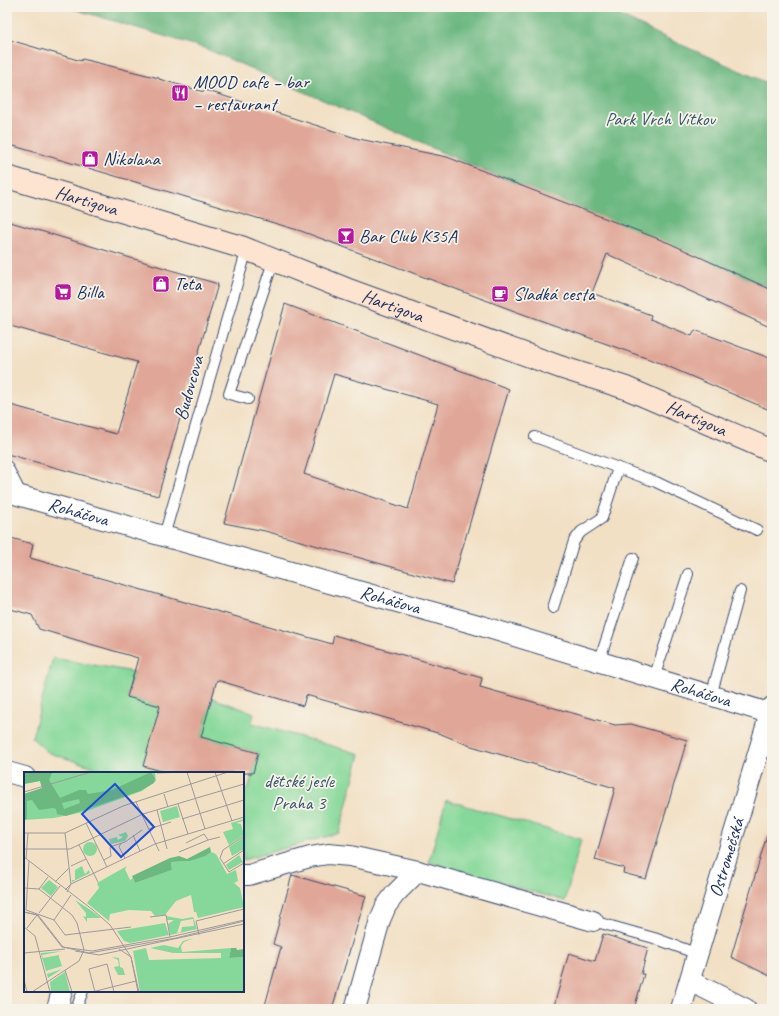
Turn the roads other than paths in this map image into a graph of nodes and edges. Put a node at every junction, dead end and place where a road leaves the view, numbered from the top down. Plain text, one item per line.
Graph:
1 (7, 177) edge
2 (247, 249) junction
3 (274, 259) junction
4 (248, 399) dead end
5 (535, 437) dead end
6 (772, 451) edge
7 (7, 466) edge
8 (618, 468) junction
9 (15, 494) edge
10 (757, 530) dead end
11 (164, 536) junction
12 (633, 558) dead end
13 (688, 574) dead end
14 (740, 591) dead end
15 (553, 608) dead end
16 (599, 662) junction
17 (654, 678) junction
18 (711, 696) junction
19 (771, 712) edge
20 (7, 772) edge
21 (24, 778) edge
22 (418, 871) junction
23 (244, 875) edge
24 (594, 921) joint
25 (698, 954) junction
26 (690, 981) junction
27 (62, 992) edge
28 (83, 992) edge
29 (57, 1009) edge
30 (76, 1009) edge
31 (355, 1009) edge
32 (681, 1009) edge
33 (746, 1009) edge

1 - 2 main road, Hartigova
2 - 3 main road, Hartigova
2 - 11 lane, Budovcova
3 - 4 lane
3 - 6 main road, Hartigova
5 - 8 lane
7 - 9 lane
8 - 10 lane
8 - 15 lane
9 - 11 street, Roháčova
11 - 16 street, Roháčova
12 - 16 lane
13 - 17 lane
14 - 18 lane
16 - 17 street, Roháčova
17 - 18 street, Roháčova
18 - 19 street, Roháčova
19 - 25 street, Ostromečská
20 - 21 street
22 - 23 street
22 - 24 street
22 - 31 street
24 - 25 lane
25 - 26 street, Ostromečská
26 - 32 street, Ostromečská
26 - 33 street
27 - 29 street
28 - 30 lane

